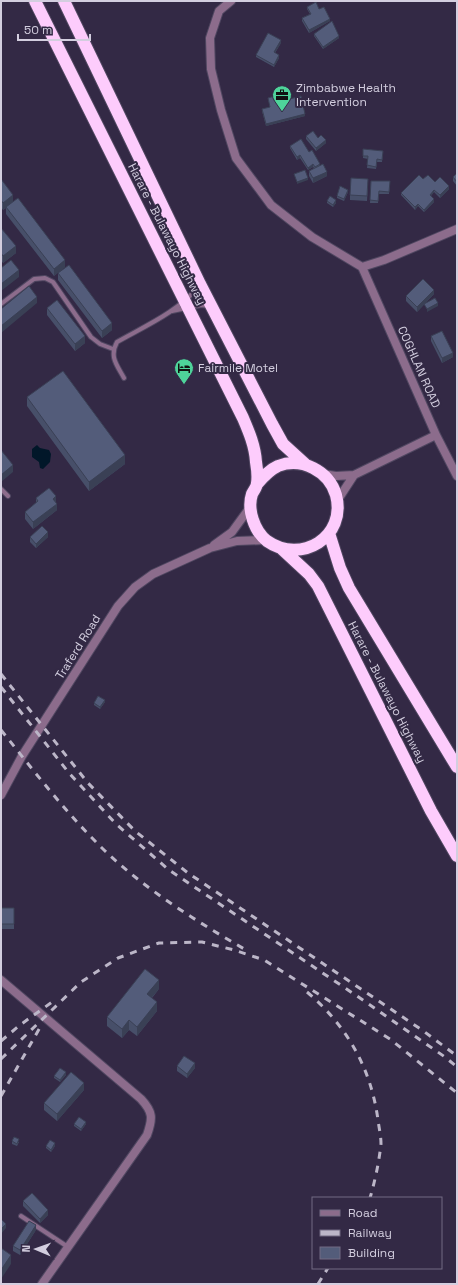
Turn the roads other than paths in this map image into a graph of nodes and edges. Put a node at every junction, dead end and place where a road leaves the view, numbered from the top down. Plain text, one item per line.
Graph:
1 (35, 1) edge
2 (64, 1) edge
3 (231, 1) edge
4 (457, 229) edge
5 (362, 266) junction
6 (200, 284) junction
7 (1, 304) edge
8 (186, 304) junction
9 (212, 307) junction
10 (172, 311) junction
11 (113, 349) junction
12 (124, 378) dead end
13 (436, 435) junction
14 (305, 464) junction
15 (322, 474) junction
16 (354, 475) junction
17 (457, 476) edge
18 (257, 484) junction
19 (1, 489) edge
20 (8, 496) dead end
21 (337, 501) junction
22 (251, 506) junction
23 (329, 533) junction
24 (266, 540) junction
25 (210, 548) junction
26 (282, 549) junction
27 (457, 767) edge
28 (1, 795) edge
29 (457, 856) edge
30 (1, 980) edge
31 (21, 1216) dead end
32 (68, 1247) junction
33 (42, 1284) edge

1 - 8 highway, Harare - Bulawayo Highway
2 - 6 highway, Harare - Bulawayo Highway
3 - 5 street
4 - 5 street
5 - 13 street, COGHLAN ROAD
6 - 8 lane
6 - 9 highway, Harare - Bulawayo Highway
7 - 11 lane
8 - 9 lane
8 - 10 lane
8 - 10 lane
8 - 18 highway, Harare - Bulawayo Highway
9 - 14 highway, Harare - Bulawayo Highway
10 - 11 lane
11 - 12 lane
13 - 16 street
13 - 17 street, COGHLAN ROAD
14 - 15 highway, Harare - Bulawayo Highway
14 - 18 highway, Harare - Bulawayo Highway
15 - 16 street
15 - 21 highway, Harare - Bulawayo Highway
16 - 21 street
18 - 22 highway, Harare - Bulawayo Highway
19 - 20 lane
21 - 23 highway, Harare - Bulawayo Highway
22 - 24 highway, Harare - Bulawayo Highway
22 - 25 street, Traferd Road
23 - 26 highway, Harare - Bulawayo Highway
23 - 27 highway, Harare - Bulawayo Highway
24 - 25 street, Traferd Road
24 - 26 highway, Harare - Bulawayo Highway
25 - 28 street, Traferd Road
26 - 29 highway, Harare - Bulawayo Highway
30 - 32 street
31 - 32 lane
32 - 33 street

